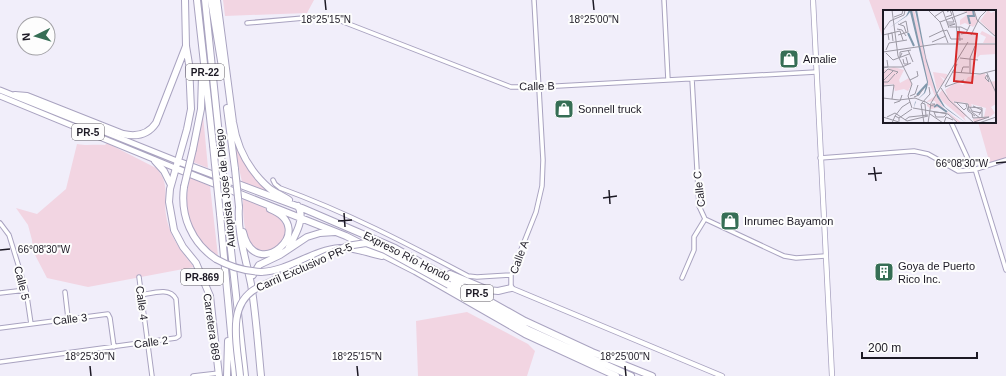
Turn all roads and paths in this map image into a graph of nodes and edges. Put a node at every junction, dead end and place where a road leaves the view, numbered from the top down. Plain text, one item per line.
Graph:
1 (185, 0) edge
2 (197, 0) edge
3 (205, 0) edge
4 (211, 0) edge
5 (217, 0) edge
6 (534, 0) edge
7 (664, 0) edge
8 (813, 0) edge
9 (247, 23) dead end
10 (186, 46) junction
11 (204, 60) junction
12 (816, 72) junction
13 (692, 78) junction
14 (668, 80) junction
15 (539, 87) junction
16 (0, 90) edge
17 (15, 95) junction
18 (0, 96) edge
19 (32, 109) junction
20 (72, 118) junction
21 (951, 123) edge
22 (820, 158) junction
23 (1006, 160) edge
24 (155, 161) junction
25 (177, 161) junction
26 (175, 168) junction
27 (974, 170) junction
28 (273, 180) dead end
29 (171, 185) junction
30 (260, 201) junction
31 (239, 207) junction
32 (300, 207) junction
33 (301, 217) junction
34 (705, 219) junction
35 (0, 223) edge
36 (336, 232) junction
37 (288, 249) junction
38 (825, 256) junction
39 (414, 257) junction
40 (390, 258) junction
41 (1006, 270) edge
42 (511, 276) junction
43 (139, 278) dead end
44 (682, 278) dead end
45 (251, 285) junction
46 (511, 288) junction
47 (26, 290) junction
48 (65, 292) dead end
49 (0, 293) edge
50 (141, 295) junction
51 (68, 318) junction
52 (229, 321) junction
53 (31, 324) junction
54 (0, 328) edge
55 (148, 342) junction
56 (114, 347) junction
57 (0, 362) edge
58 (219, 374) edge
59 (152, 376) edge
60 (193, 376) edge
61 (227, 376) edge
62 (235, 376) edge
63 (240, 376) edge
64 (245, 376) edge
65 (261, 376) edge
66 (616, 376) edge
67 (631, 376) edge
68 (652, 376) edge
69 (722, 376) edge
70 (832, 376) edge

1 - 10 highway
2 - 11 highway, Autopista José de Diego / PR-22
3 - 64 highway, Autopista José de Diego / PR-22, bridge
4 - 31 highway, bridge
5 - 32 highway
6 - 15 street, Calle A
7 - 14 street
8 - 12 street
9 - 15 street, Calle B
10 - 17 highway
10 - 25 highway, Carretera 869
11 - 40 highway, bridge
11 - 52 highway, Autopista José de Diego / PR-22, bridge
12 - 13 street, Calle B
12 - 22 street
13 - 14 street, Calle B
13 - 34 street, Calle C
14 - 15 street, Calle B
15 - 42 street, Calle A
16 - 17 main road, PR-5
17 - 20 main road, PR-5
18 - 19 main road, PR-5
19 - 20 main road
19 - 24 main road, PR-5
20 - 25 main road, PR-5
21 - 27 street
22 - 27 street
22 - 38 street
23 - 27 street
24 - 26 main road, PR-5
24 - 29 highway
25 - 26 highway, Carretera 869
25 - 32 highway, Expreso Río Hondo / PR-5
26 - 29 highway, Carretera 869 / PR-869
26 - 30 highway, Expreso Río Hondo / PR-5
27 - 41 street
28 - 42 street
29 - 58 highway, Carretera 869 / PR-869
30 - 31 highway
30 - 33 highway, Expreso Río Hondo / PR-5
31 - 45 highway
32 - 33 highway
32 - 39 highway, Expreso Río Hondo / PR-5
33 - 36 highway, Expreso Río Hondo / PR-5
33 - 37 highway
34 - 38 street, Calle C
34 - 44 street
35 - 47 street, Calle 5
36 - 37 highway
36 - 40 highway, Expreso Río Hondo / PR-5
37 - 45 highway
38 - 70 street
39 - 46 highway
39 - 68 highway, Expreso Río Hondo / PR-5
40 - 66 highway, Expreso Río Hondo / PR-5
42 - 46 street, Calle A
43 - 50 street, Calle 4
45 - 65 highway
46 - 69 street, Calle A
47 - 49 street
47 - 53 street, Calle 5
48 - 51 street
50 - 55 street, Calle 4
50 - 55 street, Calle 2
51 - 53 street, Calle 3
51 - 56 street, Calle 3
52 - 61 highway
52 - 62 highway, Autopista José de Diego / PR-22
53 - 54 street, Calle 3
55 - 56 street, Calle 2
55 - 59 street, Calle 4
56 - 57 street, Calle 2
58 - 60 street
63 - 67 highway, Carril Exclusivo PR-5, bridge

